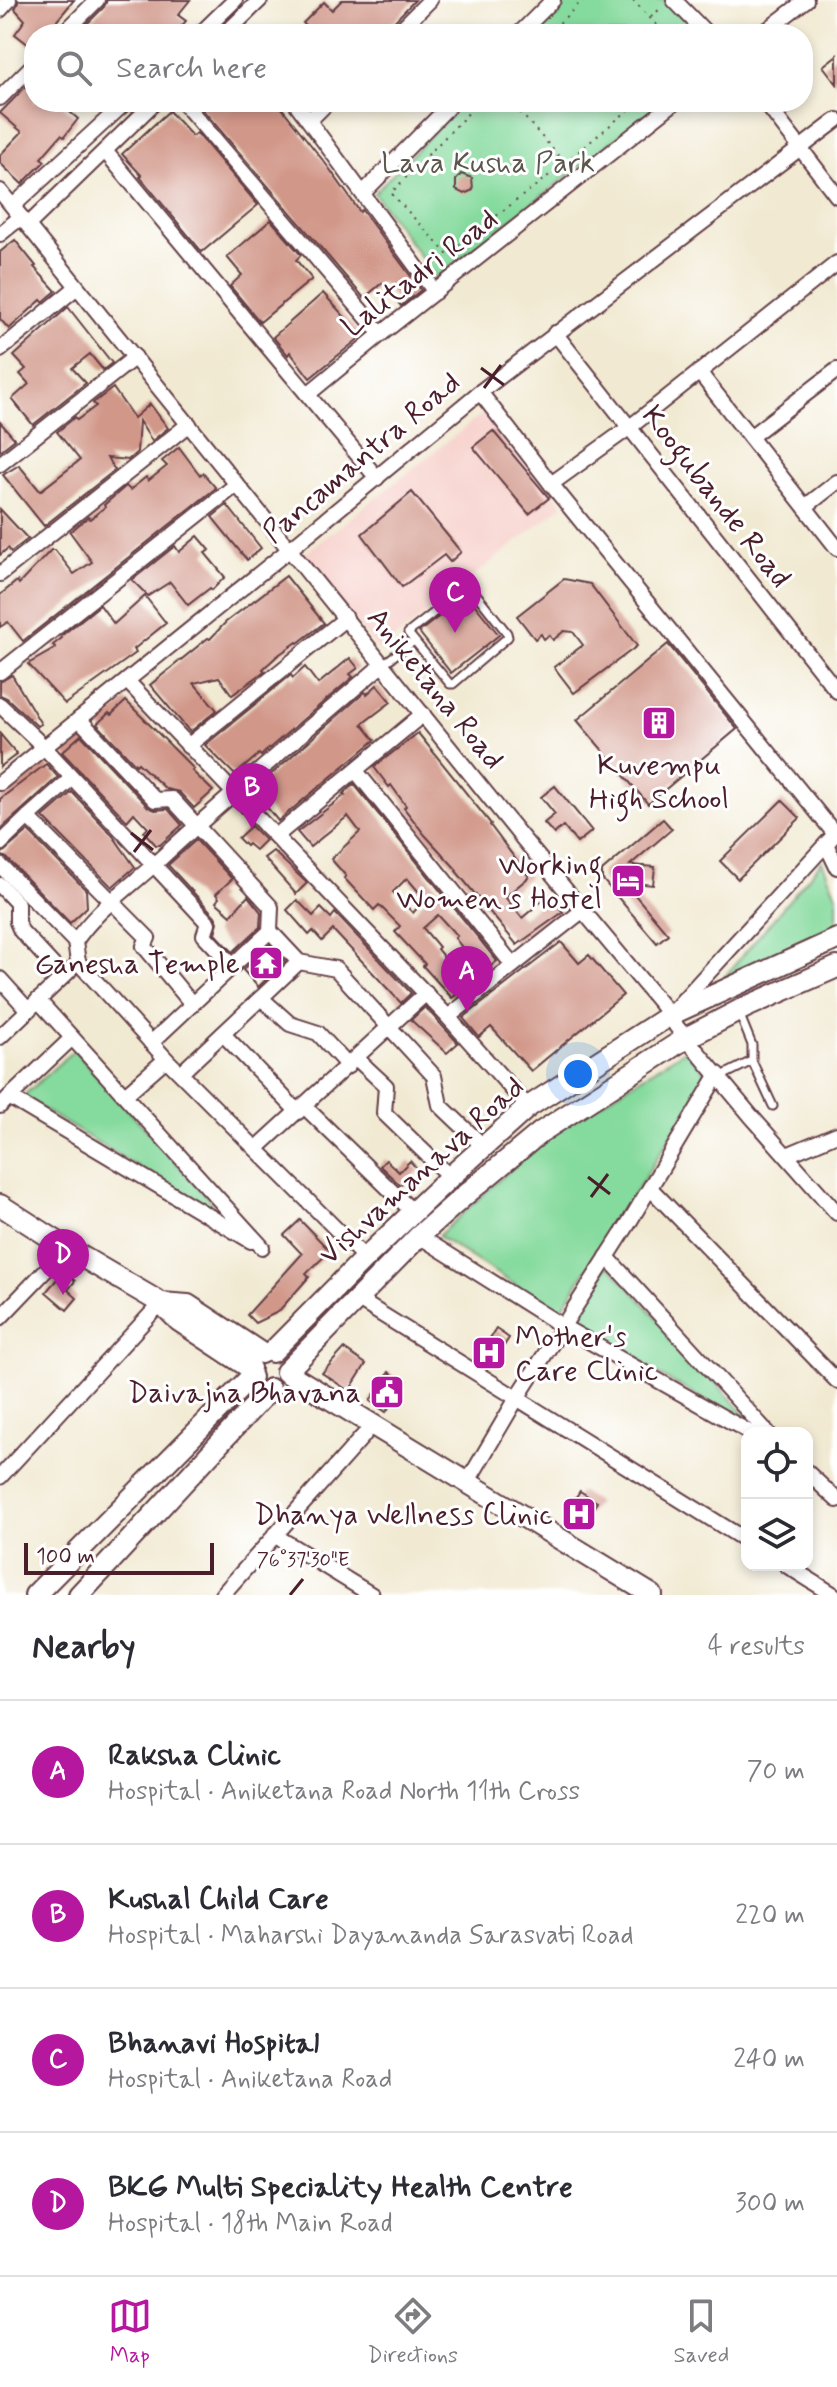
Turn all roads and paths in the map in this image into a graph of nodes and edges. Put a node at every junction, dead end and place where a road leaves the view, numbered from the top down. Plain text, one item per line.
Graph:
1 (9, 0) edge
2 (97, 0) edge
3 (235, 0) edge
4 (260, 0) edge
5 (430, 0) edge
6 (553, 0) edge
7 (583, 0) edge
8 (633, 0) edge
9 (672, 0) edge
10 (806, 0) edge
11 (0, 10) edge
12 (650, 18) junction
13 (73, 24) edge
14 (210, 24) edge
15 (240, 24) edge
16 (406, 24) edge
17 (529, 24) edge
18 (558, 24) edge
19 (656, 24) edge
20 (697, 24) edge
21 (775, 24) edge
22 (24, 74) edge
23 (0, 98) edge
24 (117, 112) edge
25 (145, 112) edge
26 (192, 112) edge
27 (303, 112) edge
28 (318, 112) edge
29 (443, 112) edge
30 (469, 112) edge
31 (520, 112) edge
32 (626, 112) edge
33 (662, 112) edge
34 (773, 112) edge
35 (310, 120) junction
36 (837, 120) edge
37 (801, 148) junction
38 (105, 151) junction
39 (565, 163) junction
40 (0, 191) edge
41 (364, 192) junction
42 (837, 196) edge
43 (21, 216) junction
44 (0, 234) edge
45 (837, 263) edge
46 (77, 287) junction
47 (435, 292) junction
48 (555, 333) junction
49 (381, 334) junction
50 (0, 350) edge
51 (135, 357) junction
52 (837, 370) edge
53 (699, 372) junction
54 (480, 392) junction
55 (308, 394) junction
56 (189, 424) junction
57 (630, 427) junction
58 (750, 437) junction
59 (0, 464) edge
60 (377, 478) junction
61 (837, 482) edge
62 (551, 484) junction
63 (236, 485) junction
64 (805, 507) junction
65 (837, 548) edge
66 (290, 549) junction
67 (0, 574) edge
68 (346, 618) junction
69 (414, 641) junction
70 (383, 664) junction
71 (0, 672) edge
72 (128, 682) junction
73 (837, 691) edge
74 (0, 705) edge
75 (423, 714) junction
76 (79, 719) junction
77 (188, 746) junction
78 (44, 747) junction
79 (356, 771) junction
80 (72, 778) junction
81 (0, 783) edge
82 (233, 793) junction
83 (28, 817) junction
84 (196, 826) junction
85 (276, 836) junction
86 (833, 837) edge
87 (0, 844) edge
88 (0, 865) edge
89 (154, 865) junction
90 (837, 867) edge
91 (0, 885) edge
92 (113, 901) junction
93 (582, 911) junction
94 (270, 931) junction
95 (837, 939) edge
96 (75, 942) junction
97 (78, 962) junction
98 (299, 962) junction
99 (513, 965) junction
100 (233, 966) junction
101 (837, 967) edge
102 (63, 976) junction
103 (0, 979) edge
104 (426, 993) junction
105 (261, 998) junction
106 (192, 1004) junction
107 (33, 1005) junction
108 (738, 1011) junction
109 (670, 1015) junction
110 (448, 1017) junction
111 (387, 1028) junction
112 (223, 1034) junction
113 (0, 1037) edge
114 (72, 1038) junction
115 (686, 1038) junction
116 (151, 1043) junction
117 (166, 1059) junction
118 (752, 1061) junction
119 (352, 1062) junction
120 (181, 1073) junction
121 (719, 1076) junction
122 (125, 1095) junction
123 (5, 1101) edge
124 (773, 1106) dead end
125 (528, 1107) junction
126 (301, 1109) junction
127 (837, 1134) edge
128 (483, 1146) junction
129 (256, 1149) junction
130 (787, 1155) junction
131 (450, 1177) junction
132 (650, 1188) junction
133 (0, 1205) edge
134 (414, 1213) junction
135 (837, 1213) edge
136 (419, 1236) junction
137 (67, 1248) junction
138 (607, 1257) junction
139 (365, 1258) junction
140 (357, 1299) junction
141 (161, 1303) junction
142 (0, 1318) edge
143 (562, 1326) junction
144 (258, 1363) junction
145 (837, 1381) edge
146 (279, 1382) junction
147 (517, 1398) junction
148 (741, 1427) edge
149 (763, 1427) edge
150 (364, 1435) junction
151 (0, 1477) edge
152 (813, 1478) edge
153 (467, 1483) junction
154 (837, 1500) edge
155 (274, 1535) junction
156 (741, 1537) edge
157 (796, 1571) edge
158 (353, 1583) junction
159 (35, 1595) edge
160 (79, 1595) edge
161 (222, 1595) edge
162 (342, 1595) edge
163 (372, 1595) edge
164 (628, 1595) edge
165 (652, 1595) edge
166 (834, 1595) edge

1 - 11 street
2 - 13 street
3 - 14 street
4 - 15 street
5 - 16 street
6 - 17 street
7 - 18 path
8 - 12 path
9 - 12 path
9 - 20 street
10 - 21 street
12 - 19 path
22 - 23 street
24 - 43 street
25 - 38 street
26 - 49 street
27 - 35 street
28 - 35 street
29 - 41 street
30 - 39 path
31 - 39 path
32 - 39 path
33 - 47 street, Lalitadri Road
34 - 37 street
35 - 41 street
36 - 37 street, Pancamantra Road
37 - 42 street
37 - 48 street, Pancamantra Road
38 - 43 street
38 - 55 street
40 - 43 street, Aniketana Road
41 - 47 street
43 - 44 street
43 - 46 street, Aniketana Road
45 - 53 street
46 - 50 street
46 - 51 street, Aniketana Road
47 - 49 street, Lalitadri Road
48 - 54 street, Pancamantra Road
48 - 57 street, Koogubande Road
49 - 55 street, Lalitadri Road
51 - 56 street, Aniketana Road
51 - 59 street
52 - 58 street
53 - 57 street
53 - 58 street
54 - 60 street, Pancamantra Road
54 - 62 street
55 - 60 street
56 - 63 street, Aniketana Road
56 - 67 street
57 - 62 street
57 - 73 street, Koogubande Road
58 - 64 street
60 - 66 street, Pancamantra Road
61 - 64 street
62 - 86 street
63 - 66 street, Aniketana Road
63 - 71 street
64 - 65 street
66 - 68 street, Aniketana Road
66 - 72 street, Pancamantra Road
68 - 70 street, Aniketana Road
68 - 77 street
69 - 69 lane
69 - 70 lane
70 - 75 street, Aniketana Road
70 - 82 street
72 - 76 street, Pancamantra Road
72 - 77 street
74 - 78 street
75 - 79 street
75 - 93 street, Aniketana Road
76 - 78 street, Pancamantra Road
76 - 84 street
77 - 82 street
78 - 80 street
78 - 81 street, Pancamantra Road
79 - 85 street
79 - 99 street
80 - 83 street
80 - 89 street
82 - 84 street
82 - 85 street
83 - 87 street
83 - 92 street
84 - 89 street
84 - 94 street
85 - 104 street
86 - 90 street
86 - 109 street
88 - 96 street
89 - 92 street
89 - 100 street
91 - 102 street
92 - 96 street
92 - 106 street
93 - 99 street
93 - 109 street, Aniketana Road
94 - 98 street
94 - 100 street
95 - 109 main road, Vishvamanava Road
96 - 97 street
97 - 102 street
97 - 116 street
98 - 105 street
98 - 111 street
99 - 110 street
100 - 106 street
101 - 108 main road, Vishvamanava Road
102 - 107 street
103 - 107 street
104 - 110 street
104 - 111 street
105 - 112 street
105 - 119 street
106 - 116 street
107 - 113 street
107 - 114 street
108 - 115 main road, Vishvamanava Road
108 - 118 lane
109 - 115 street, Aniketana Road
109 - 125 main road, Vishvamanava Road
110 - 125 street
111 - 119 street
111 - 128 street
112 - 120 street
112 - 126 street
114 - 122 street
114 - 123 street
115 - 121 street, Aniketana Road
115 - 136 main road, Vishvamanava Road
116 - 117 street
117 - 120 street
117 - 122 street
118 - 121 lane
118 - 124 lane
119 - 126 street
119 - 131 street
120 - 129 street
121 - 130 street, Aniketana Road
121 - 132 street
122 - 123 street
125 - 128 main road, Vishvamanava Road
126 - 129 street
126 - 134 street
127 - 130 street
128 - 131 main road, Vishvamanava Road
129 - 139 street
130 - 135 street, Aniketana Road
131 - 134 main road, Vishvamanava Road
132 - 138 street
132 - 145 street
133 - 137 main road
134 - 139 main road, Vishvamanava Road
136 - 140 main road, Vishvamanava Road
136 - 143 street
137 - 141 main road
137 - 142 street
138 - 143 street
138 - 149 street
139 - 144 main road, Vishvamanava Road
140 - 146 main road, Vishvamanava Road
140 - 147 street
141 - 144 main road
141 - 151 street
143 - 147 street
143 - 148 street
144 - 146 main road
144 - 146 main road
144 - 159 main road, Vishvamanava Road
146 - 150 main road
146 - 153 main road
146 - 160 main road, Vishvamanava Road
147 - 153 street
147 - 156 street
150 - 155 street
150 - 164 main road
152 - 154 street
153 - 165 main road
155 - 158 street
155 - 161 street
157 - 166 street
158 - 162 street
158 - 163 street

